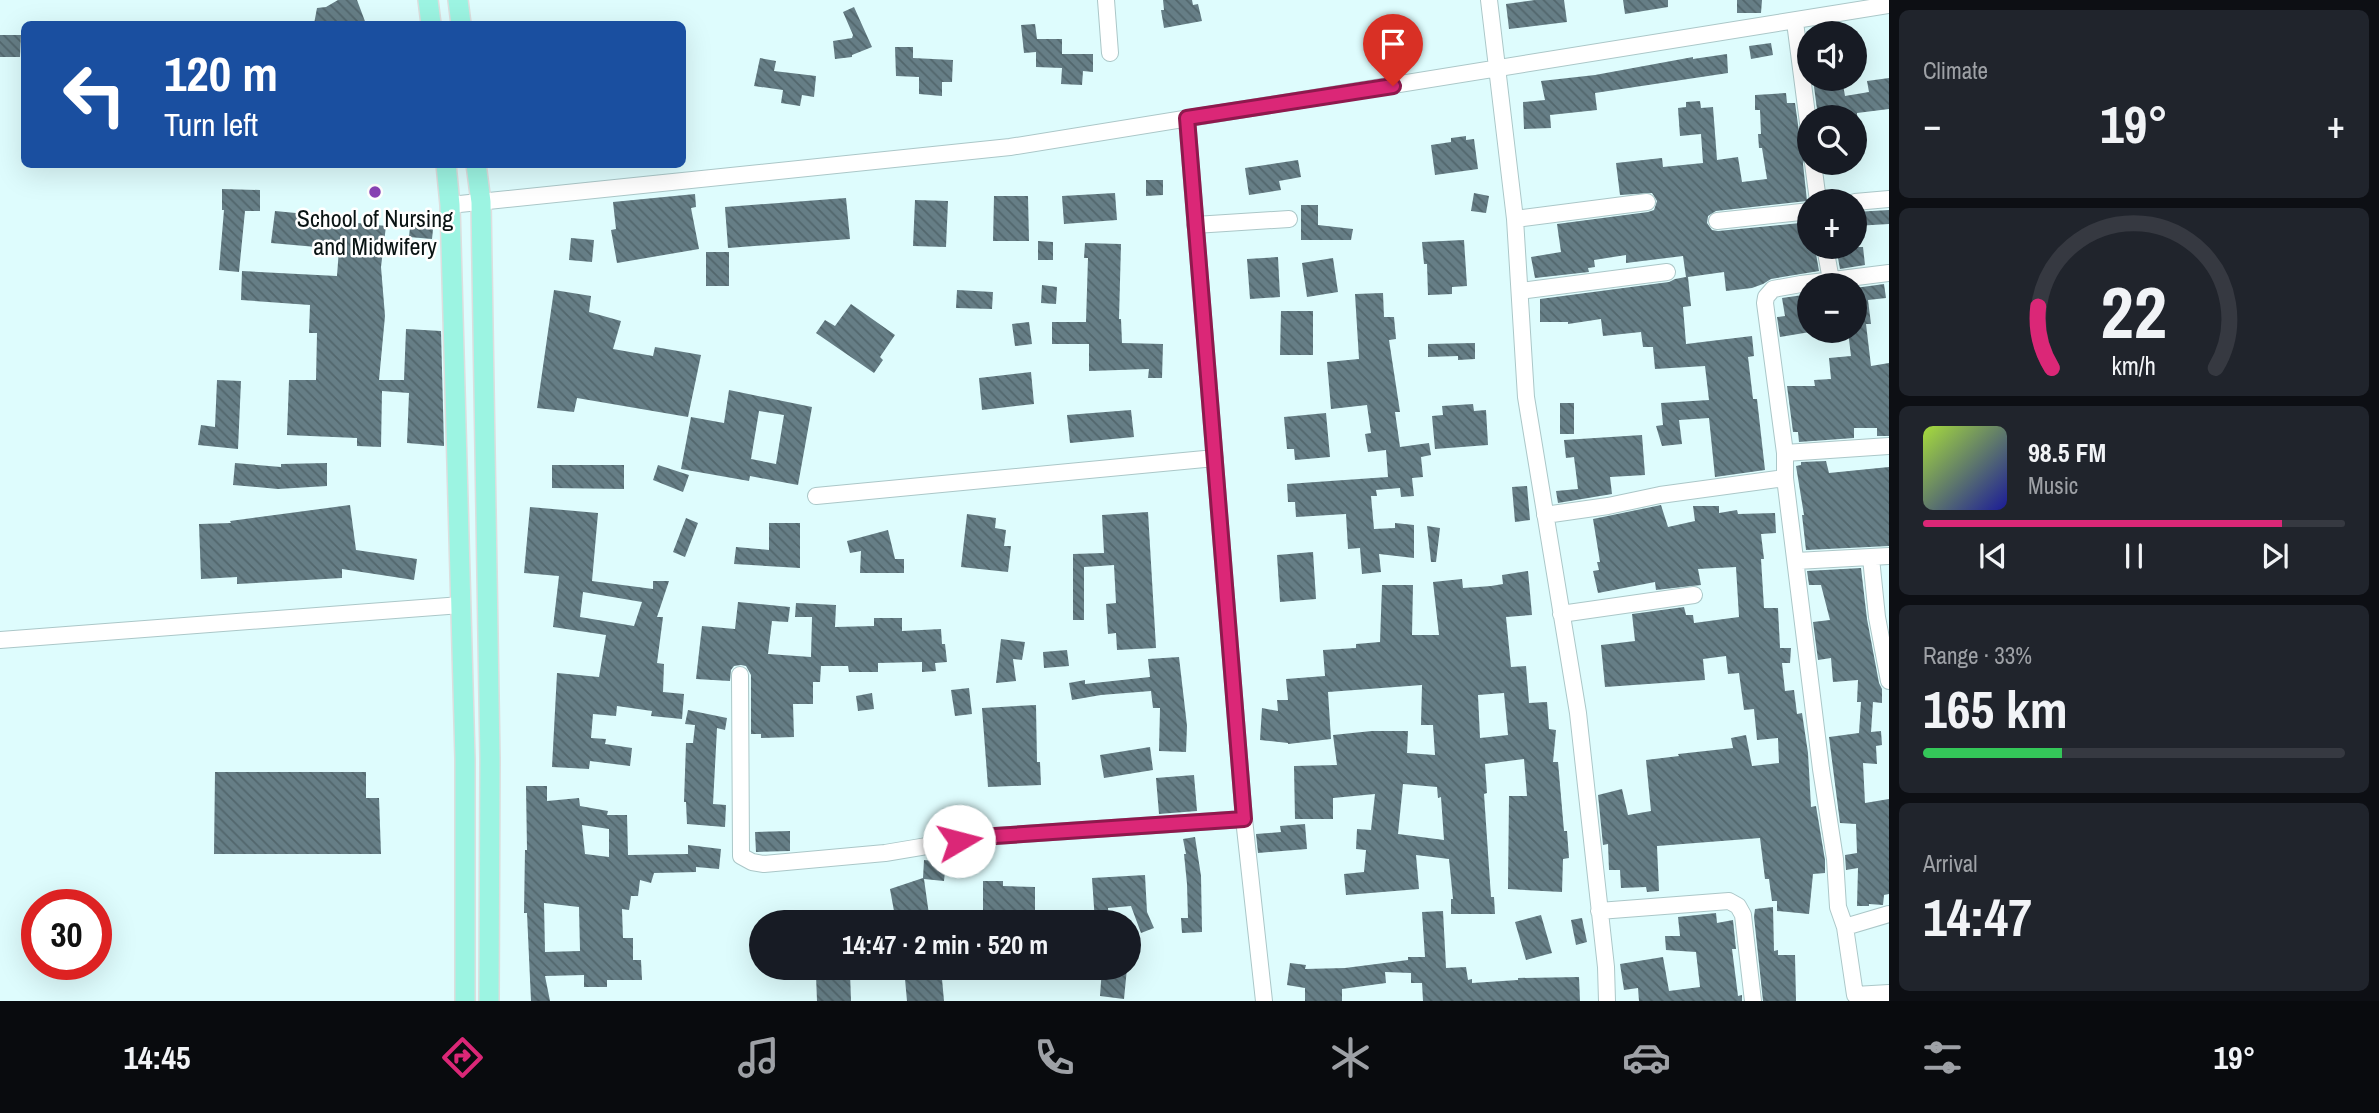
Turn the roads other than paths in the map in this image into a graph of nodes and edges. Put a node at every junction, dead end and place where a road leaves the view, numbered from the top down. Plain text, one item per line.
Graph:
1 (428, 0) edge
2 (458, 0) edge
3 (1106, 0) edge
4 (1489, 0) edge
5 (1889, 5) edge
6 (1852, 6) edge
7 (431, 21) edge
8 (461, 21) edge
9 (1794, 22) junction
10 (1110, 53) dead end
11 (1496, 69) junction
12 (1805, 105) edge
13 (1187, 118) junction
14 (446, 168) edge
15 (477, 168) edge
16 (1889, 199) edge
17 (1867, 201) edge
18 (481, 202) junction
19 (1647, 202) dead end
20 (450, 205) junction
21 (1797, 212) edge
22 (1289, 219) dead end
23 (1515, 219) junction
24 (1717, 221) dead end
25 (1195, 225) junction
26 (1667, 272) dead end
27 (1889, 274) edge
28 (1867, 276) edge
29 (1797, 285) edge
30 (1520, 290) junction
31 (1889, 446) edge
32 (1785, 453) junction
33 (1214, 458) junction
34 (1785, 478) junction
35 (816, 496) dead end
36 (1545, 515) junction
37 (1889, 556) edge
38 (1871, 558) junction
39 (1796, 561) junction
40 (1694, 595) dead end
41 (461, 605) junction
42 (1561, 614) junction
43 (0, 639) edge
44 (740, 675) dead end
45 (1889, 681) edge
46 (1244, 819) junction
47 (489, 859) junction
48 (465, 860) junction
49 (1600, 911) junction
50 (1889, 914) edge
51 (1844, 927) junction
52 (1889, 993) edge
53 (1855, 998) edge
54 (465, 1001) edge
55 (489, 1001) edge
56 (1264, 1001) edge
57 (1607, 1001) edge
58 (1753, 1001) edge

1 - 7 main road
2 - 8 main road
3 - 10 street
4 - 11 street
5 - 6 street
6 - 9 street
9 - 11 street
9 - 12 street
11 - 13 street
11 - 23 street
13 - 18 street
13 - 25 street
14 - 20 main road
15 - 18 main road
16 - 17 street
18 - 20 street
18 - 47 main road
19 - 23 street
20 - 41 main road
21 - 24 street
22 - 25 street
23 - 30 street
25 - 33 street
26 - 30 street
27 - 28 street
29 - 32 street
30 - 36 street
31 - 32 street
32 - 34 street
33 - 35 street
33 - 46 street
34 - 36 street
34 - 39 street
36 - 42 street
37 - 38 street
38 - 39 street
38 - 45 street
39 - 51 street
40 - 42 street
41 - 43 street
41 - 48 main road
42 - 49 street
44 - 46 street
46 - 56 street
47 - 48 main road
47 - 55 main road
48 - 54 main road
49 - 57 street
49 - 58 street
50 - 51 street
51 - 53 street
52 - 53 street

